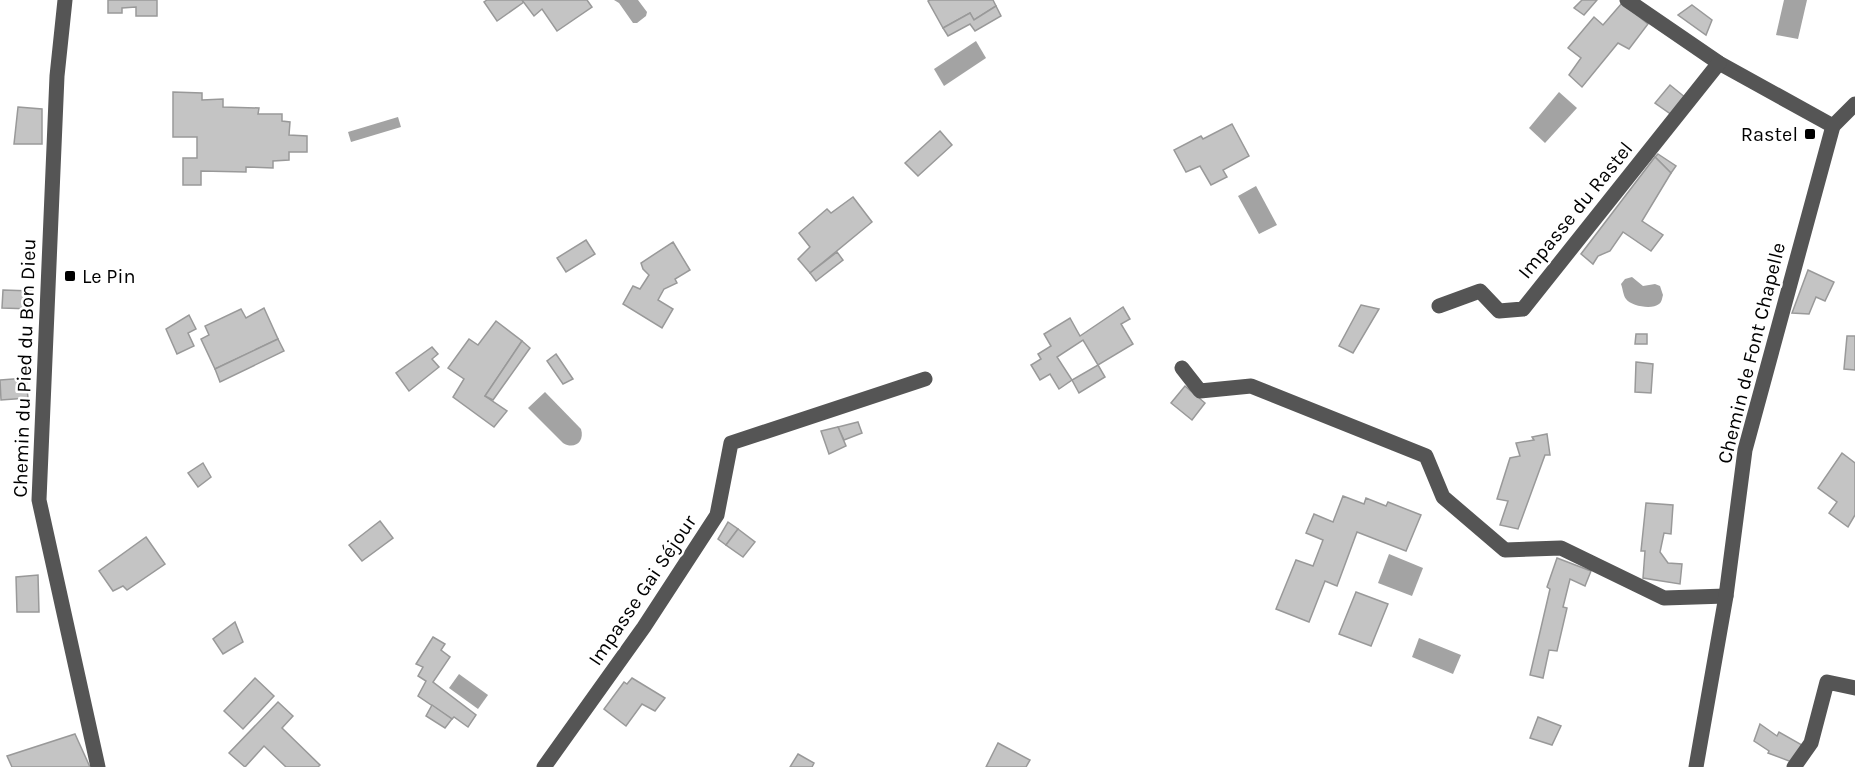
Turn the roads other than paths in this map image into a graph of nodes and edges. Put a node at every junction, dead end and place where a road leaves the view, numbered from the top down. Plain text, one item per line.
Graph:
1 (65, 0) edge
2 (1627, 0) edge
3 (1719, 63) junction
4 (1855, 104) edge
5 (1833, 126) junction
6 (1439, 306) dead end
7 (1182, 368) dead end
8 (925, 379) dead end
9 (1726, 596) junction
10 (1855, 688) edge
11 (98, 767) edge
12 (544, 767) edge
13 (1696, 767) edge
14 (1794, 767) edge

1 - 11 street, Chemin du Pied du Bon Dieu
2 - 3 street
3 - 5 street
3 - 6 street, Impasse du Rastel
4 - 5 street, Chemin de Font Chapelle
5 - 9 street, Chemin de Font Chapelle
7 - 9 street
8 - 12 street, Impasse Gai Séjour
9 - 13 street, Chemin de Font Chapelle
10 - 14 street

